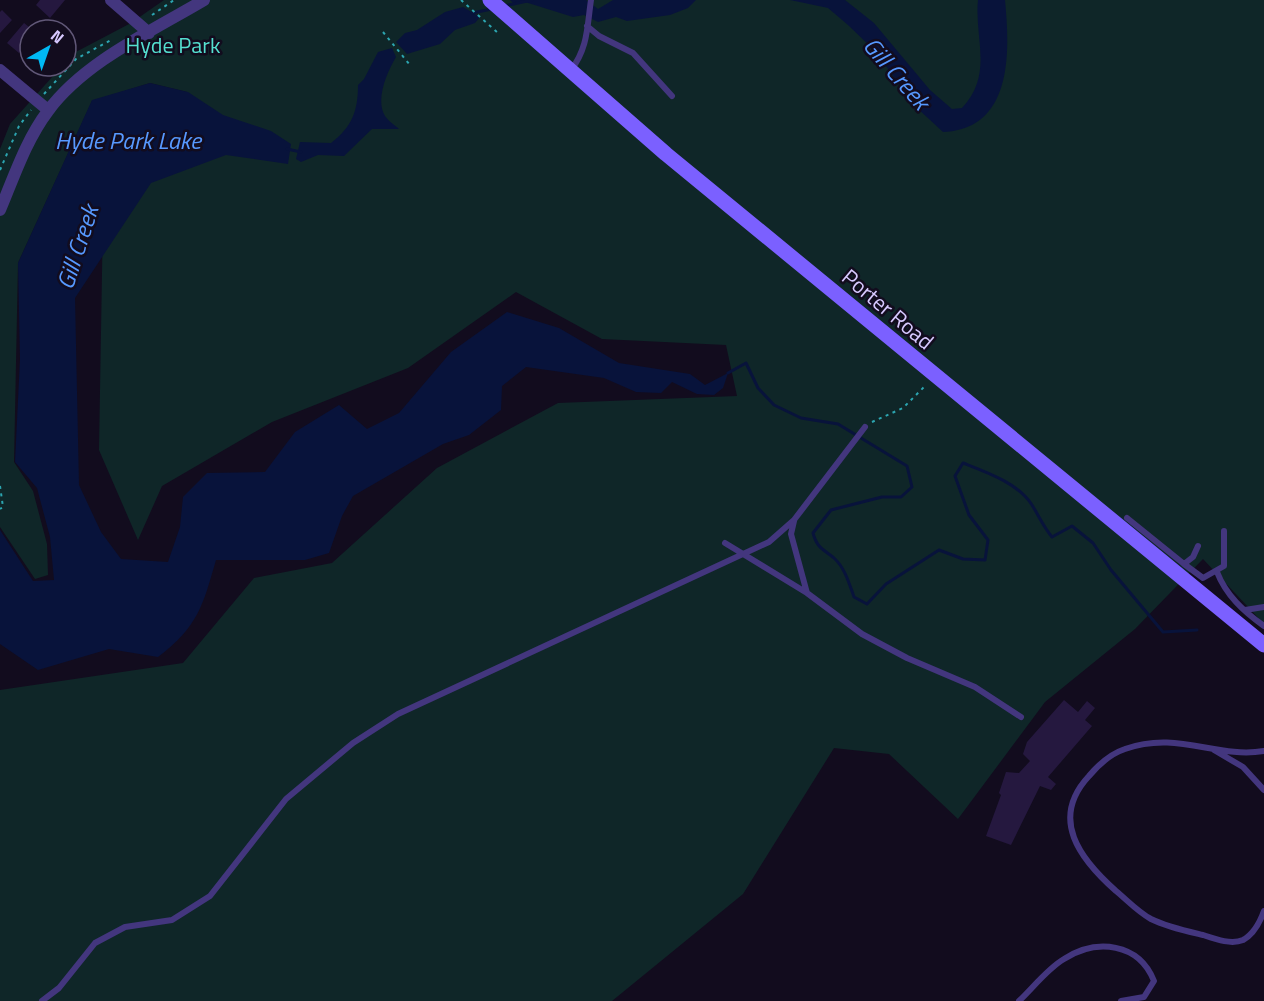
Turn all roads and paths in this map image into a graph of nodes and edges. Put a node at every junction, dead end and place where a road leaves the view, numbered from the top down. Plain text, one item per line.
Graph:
1 (111, 0) edge
2 (204, 0) edge
3 (461, 0) edge
4 (490, 0) edge
5 (591, 0) edge
6 (587, 26) junction
7 (383, 32) dead end
8 (497, 32) dead end
9 (149, 33) junction
10 (111, 40) dead end
11 (411, 65) dead end
12 (0, 70) edge
13 (570, 70) junction
14 (672, 96) dead end
15 (38, 102) junction
16 (48, 110) junction
17 (0, 170) edge
18 (0, 210) edge
19 (933, 376) junction
20 (865, 427) joint
21 (0, 486) edge
22 (0, 509) edge
23 (1127, 518) dead end
24 (794, 520) junction
25 (1224, 531) dead end
26 (725, 543) dead end
27 (1198, 546) dead end
28 (746, 555) junction
29 (1184, 564) junction
30 (1216, 572) junction
31 (807, 593) junction
32 (1264, 607) edge
33 (1244, 610) junction
34 (1264, 626) edge
35 (1264, 645) edge
36 (1021, 717) dead end
37 (1199, 745) junction
38 (1264, 751) edge
39 (1264, 790) edge
40 (1264, 911) edge
41 (42, 1001) edge
42 (1019, 1001) edge
43 (1121, 1001) edge

1 - 9 street
2 - 9 street
3 - 8 path
4 - 13 main road, Porter Road
5 - 6 lane
6 - 13 lane
6 - 14 lane
7 - 11 path
9 - 16 street
10 - 15 path
12 - 15 street
13 - 19 main road, Porter Road
15 - 16 street
15 - 17 path
16 - 18 street
19 - 20 path
19 - 35 main road, Porter Road
20 - 24 lane
21 - 22 path
23 - 29 lane
24 - 28 lane
24 - 31 lane
25 - 30 lane
26 - 28 lane
27 - 29 lane
28 - 31 lane
28 - 41 lane
29 - 30 lane
30 - 33 lane
31 - 36 lane
32 - 33 lane
33 - 34 lane
37 - 38 lane
37 - 39 lane
37 - 40 lane
42 - 43 lane

